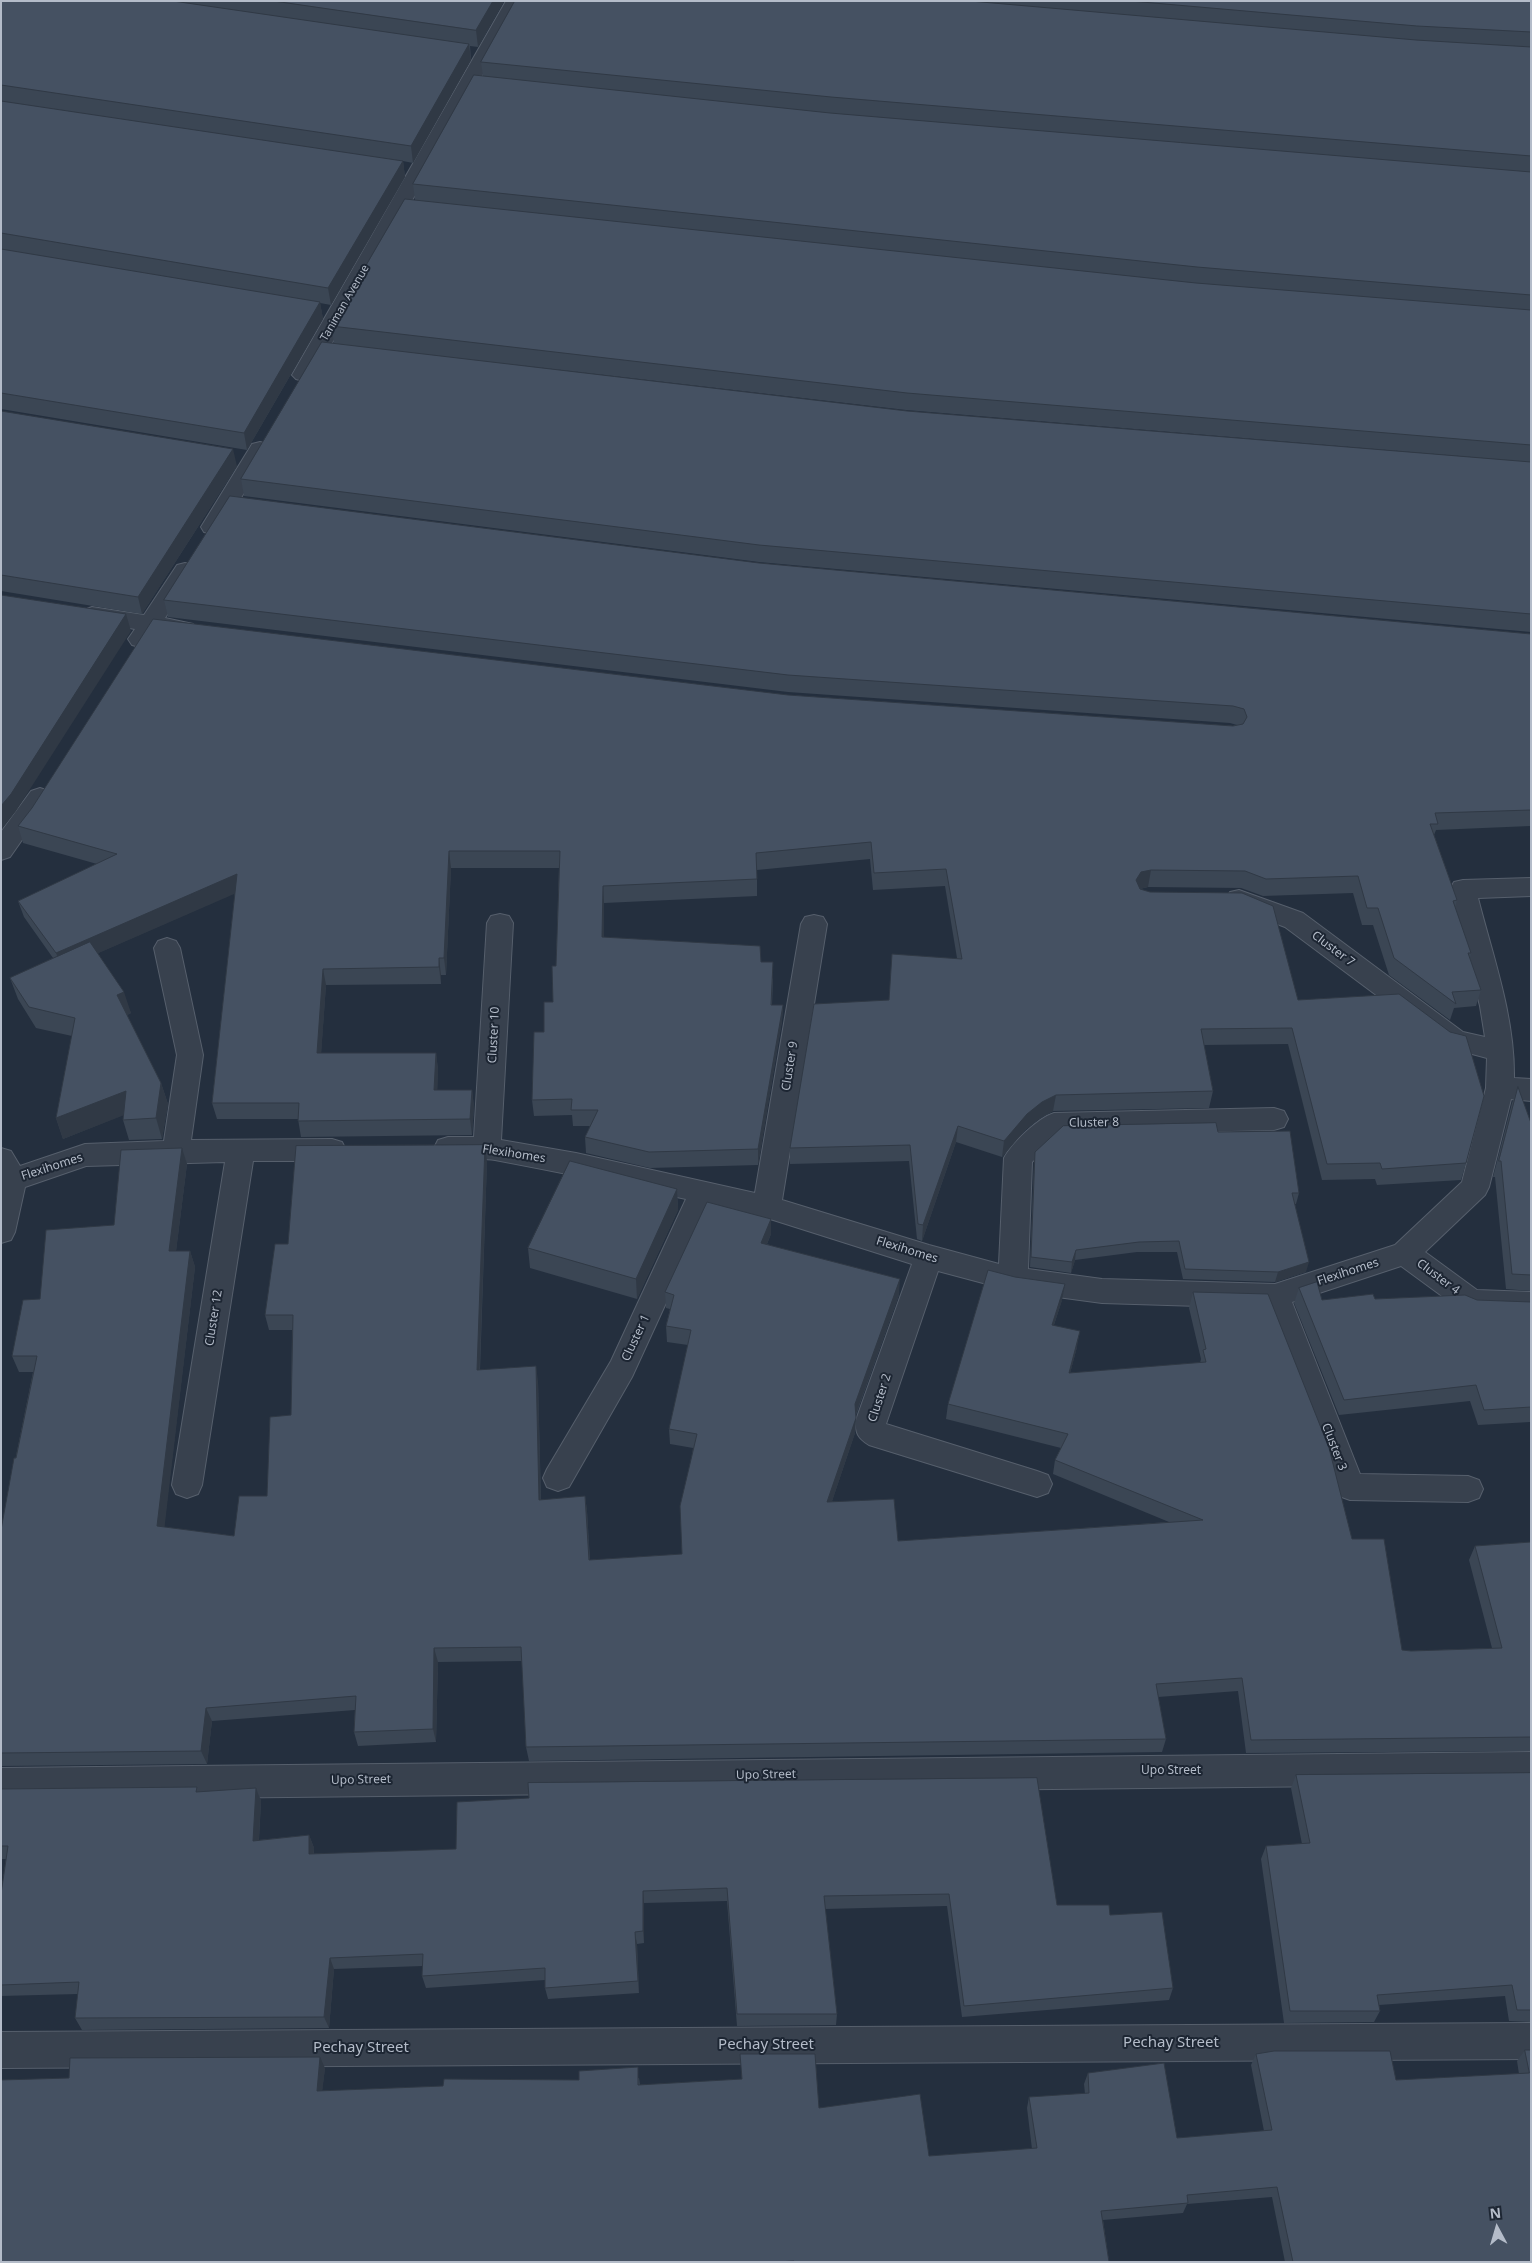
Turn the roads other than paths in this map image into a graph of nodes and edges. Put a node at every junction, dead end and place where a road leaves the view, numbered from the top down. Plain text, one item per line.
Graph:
1 (515, 1) edge
2 (293, 392) edge
3 (269, 434) edge
4 (75, 613) edge
5 (149, 625) junction
6 (208, 632) edge
7 (128, 658) edge
8 (53, 776) edge
9 (1, 818) edge
10 (26, 818) junction
11 (1, 851) edge
12 (1531, 888) edge
13 (1213, 899) edge
14 (500, 923) dead end
15 (814, 924) dead end
16 (167, 948) dead end
17 (1501, 1051) junction
18 (1500, 1088) junction
19 (1531, 1090) edge
20 (1274, 1119) dead end
21 (418, 1148) edge
22 (487, 1148) junction
23 (359, 1149) edge
24 (176, 1151) junction
25 (241, 1151) junction
26 (7, 1169) edge
27 (703, 1192) junction
28 (767, 1207) junction
29 (1, 1232) edge
30 (1405, 1253) junction
31 (928, 1257) junction
32 (1013, 1279) junction
33 (1275, 1296) junction
34 (1531, 1304) edge
35 (558, 1478) dead end
36 (1037, 1484) dead end
37 (187, 1486) dead end
38 (1468, 1489) dead end
39 (1531, 1768) edge
40 (1, 1784) edge
41 (1531, 2041) edge
42 (1, 2050) edge

1 - 2 street, Taniman Avenue
3 - 5 street
4 - 5 street
5 - 6 street
5 - 7 street
8 - 10 street
9 - 10 street
10 - 11 street
12 - 17 street, Flexihomes
13 - 17 street, Cluster 7
14 - 22 street, Cluster 10
15 - 28 street, Cluster 9
16 - 24 street
17 - 18 street, Flexihomes
18 - 19 street
18 - 30 street, Flexihomes
20 - 32 street, Cluster 8
21 - 22 street, Flexihomes
22 - 27 street, Flexihomes
23 - 25 street, Flexihomes
24 - 25 street, Flexihomes
24 - 26 street, Flexihomes
25 - 37 street, Cluster 12
26 - 29 street
27 - 28 street, Flexihomes
27 - 35 street, Cluster 1
28 - 31 street, Flexihomes
30 - 33 street, Flexihomes
30 - 34 street, Cluster 4
31 - 32 street, Flexihomes
31 - 36 street, Cluster 2
32 - 33 street, Flexihomes
33 - 38 street, Cluster 3
39 - 40 street, Upo Street
41 - 42 street, Pechay Street

